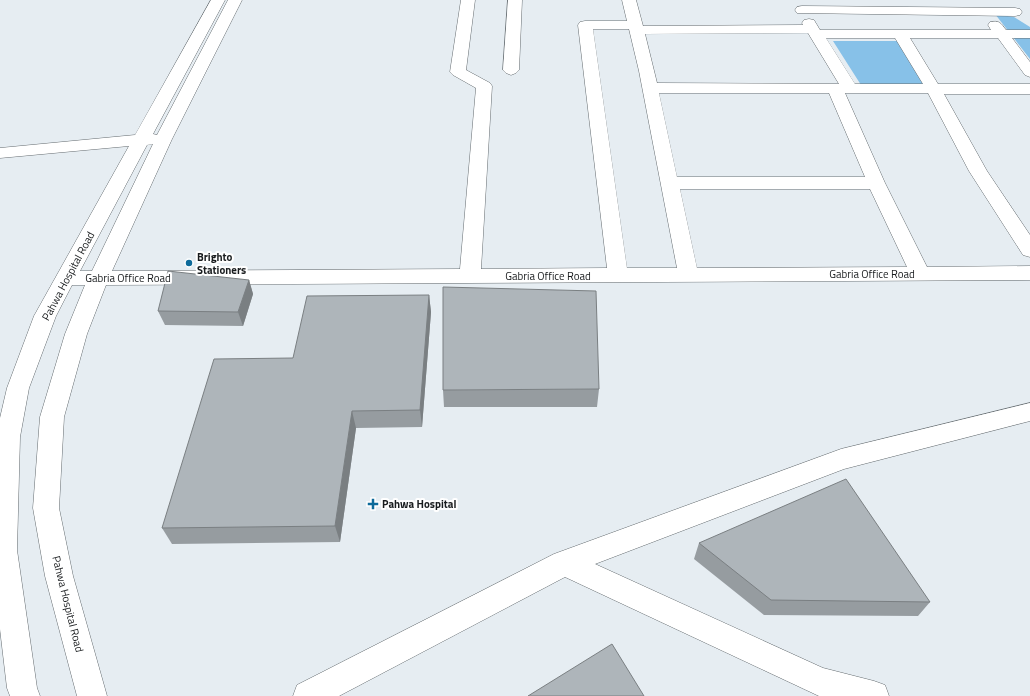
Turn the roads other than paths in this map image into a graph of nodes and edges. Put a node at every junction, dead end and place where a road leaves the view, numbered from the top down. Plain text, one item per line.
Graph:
1 (218, 0) edge
2 (234, 0) edge
3 (468, 0) edge
4 (514, 0) edge
5 (629, 0) edge
6 (984, 4) edge
7 (799, 5) edge
8 (1020, 14) dead end
9 (637, 28) junction
10 (815, 32) junction
11 (899, 33) junction
12 (1002, 34) junction
13 (1030, 34) edge
14 (511, 70) dead end
15 (1030, 72) edge
16 (650, 88) junction
17 (842, 88) junction
18 (933, 88) junction
19 (1030, 88) edge
20 (164, 138) junction
21 (141, 140) junction
22 (0, 153) edge
23 (876, 182) junction
24 (670, 183) junction
25 (1030, 250) edge
26 (1030, 273) edge
27 (921, 274) junction
28 (688, 275) junction
29 (470, 276) junction
30 (618, 276) junction
31 (66, 278) junction
32 (98, 279) junction
33 (1030, 412) edge
34 (4, 437) edge
35 (564, 563) junction
36 (24, 696) edge
37 (92, 696) edge
38 (308, 696) edge
39 (874, 696) edge

1 - 21 street, Pahwa Hospital Road
2 - 20 street, Pahwa Hospital Road
3 - 29 street
4 - 14 street
5 - 9 street
6 - 7 street
6 - 8 street
6 - 12 street
7 - 10 street
9 - 10 street
9 - 16 street
9 - 30 street
10 - 11 street
10 - 17 street
11 - 12 street
11 - 18 street
12 - 13 street
12 - 15 street
16 - 17 street
16 - 24 street
17 - 18 street
17 - 23 street
18 - 19 street
18 - 25 street
20 - 21 street
20 - 32 street, Pahwa Hospital Road
21 - 22 street
21 - 31 street, Pahwa Hospital Road
23 - 24 street
23 - 27 street
24 - 28 street
26 - 27 street, Gabria Office Road
27 - 28 street, Gabria Office Road
28 - 30 street, Gabria Office Road
29 - 30 street, Gabria Office Road
29 - 32 street, Gabria Office Road
31 - 32 street, Gabria Office Road
31 - 34 street, Pahwa Hospital Road
32 - 37 street, Pahwa Hospital Road
33 - 35 street
34 - 36 street, Pahwa Hospital Road
35 - 38 street
35 - 39 street

